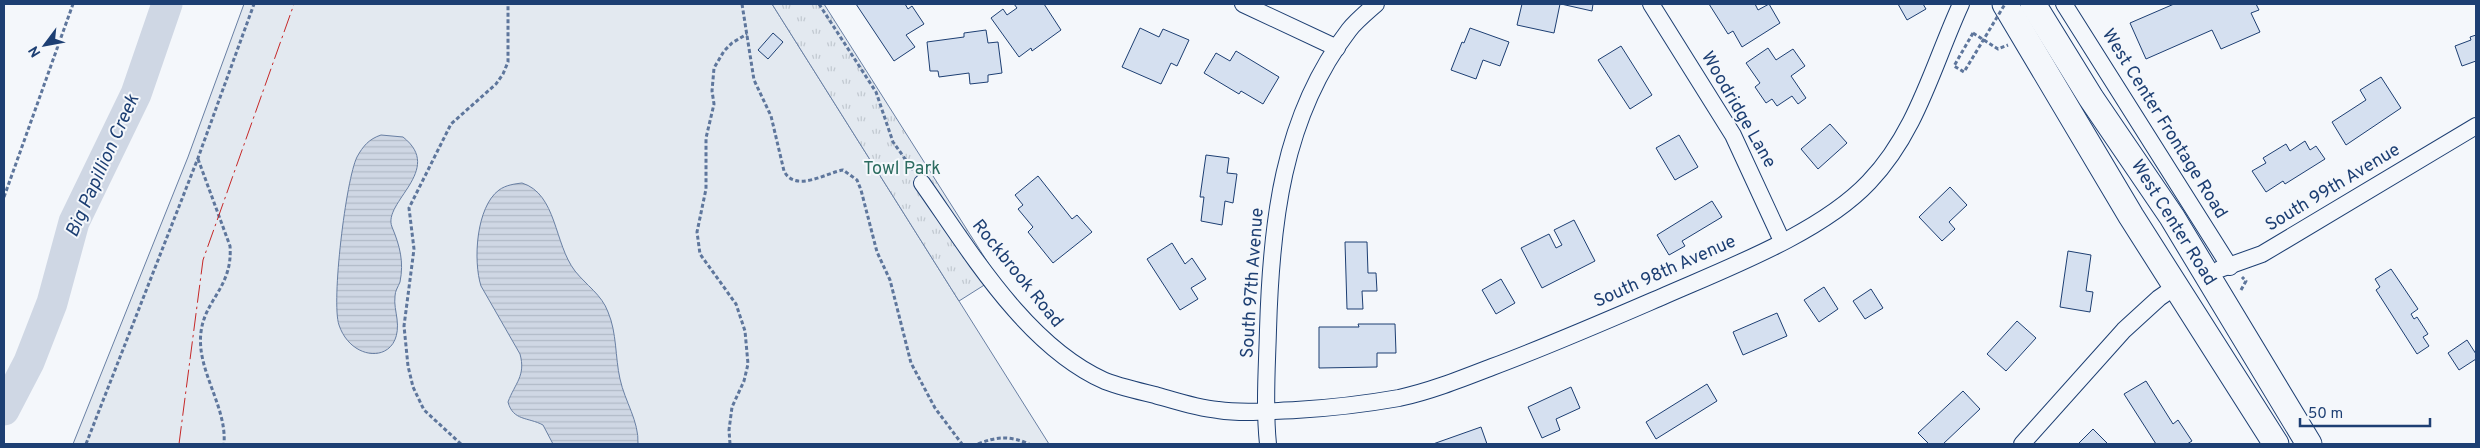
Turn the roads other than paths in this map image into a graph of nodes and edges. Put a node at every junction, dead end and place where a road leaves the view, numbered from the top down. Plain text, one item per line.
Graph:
1 (1242, 4) edge
2 (1376, 4) edge
3 (1651, 4) edge
4 (1961, 4) edge
5 (2005, 4) edge
6 (2033, 4) edge
7 (2064, 4) edge
8 (1337, 48) junction
9 (2476, 126) edge
10 (922, 183) road end
11 (1782, 241) junction
12 (2230, 267) junction
13 (2206, 274) junction
14 (2175, 287) junction
15 (1267, 411) junction
16 (1268, 444) edge
17 (2022, 444) edge
18 (2276, 444) edge
19 (2309, 444) edge

1 - 8 street
2 - 8 street, South 97th Avenue
3 - 11 street, Woodridge Lane
4 - 11 street, South 98th Avenue
5 - 14 main road, West Center Road
6 - 13 main road, West Center Road
7 - 12 street, West Center Frontage Road
8 - 15 street, South 97th Avenue
9 - 12 street, South 99th Avenue
10 - 15 street, Rockbrook Road
11 - 15 street, South 98th Avenue
12 - 13 street, South 99th Avenue
13 - 14 main road
13 - 19 main road, West Center Road
14 - 17 street
14 - 18 main road, West Center Road
15 - 16 street

